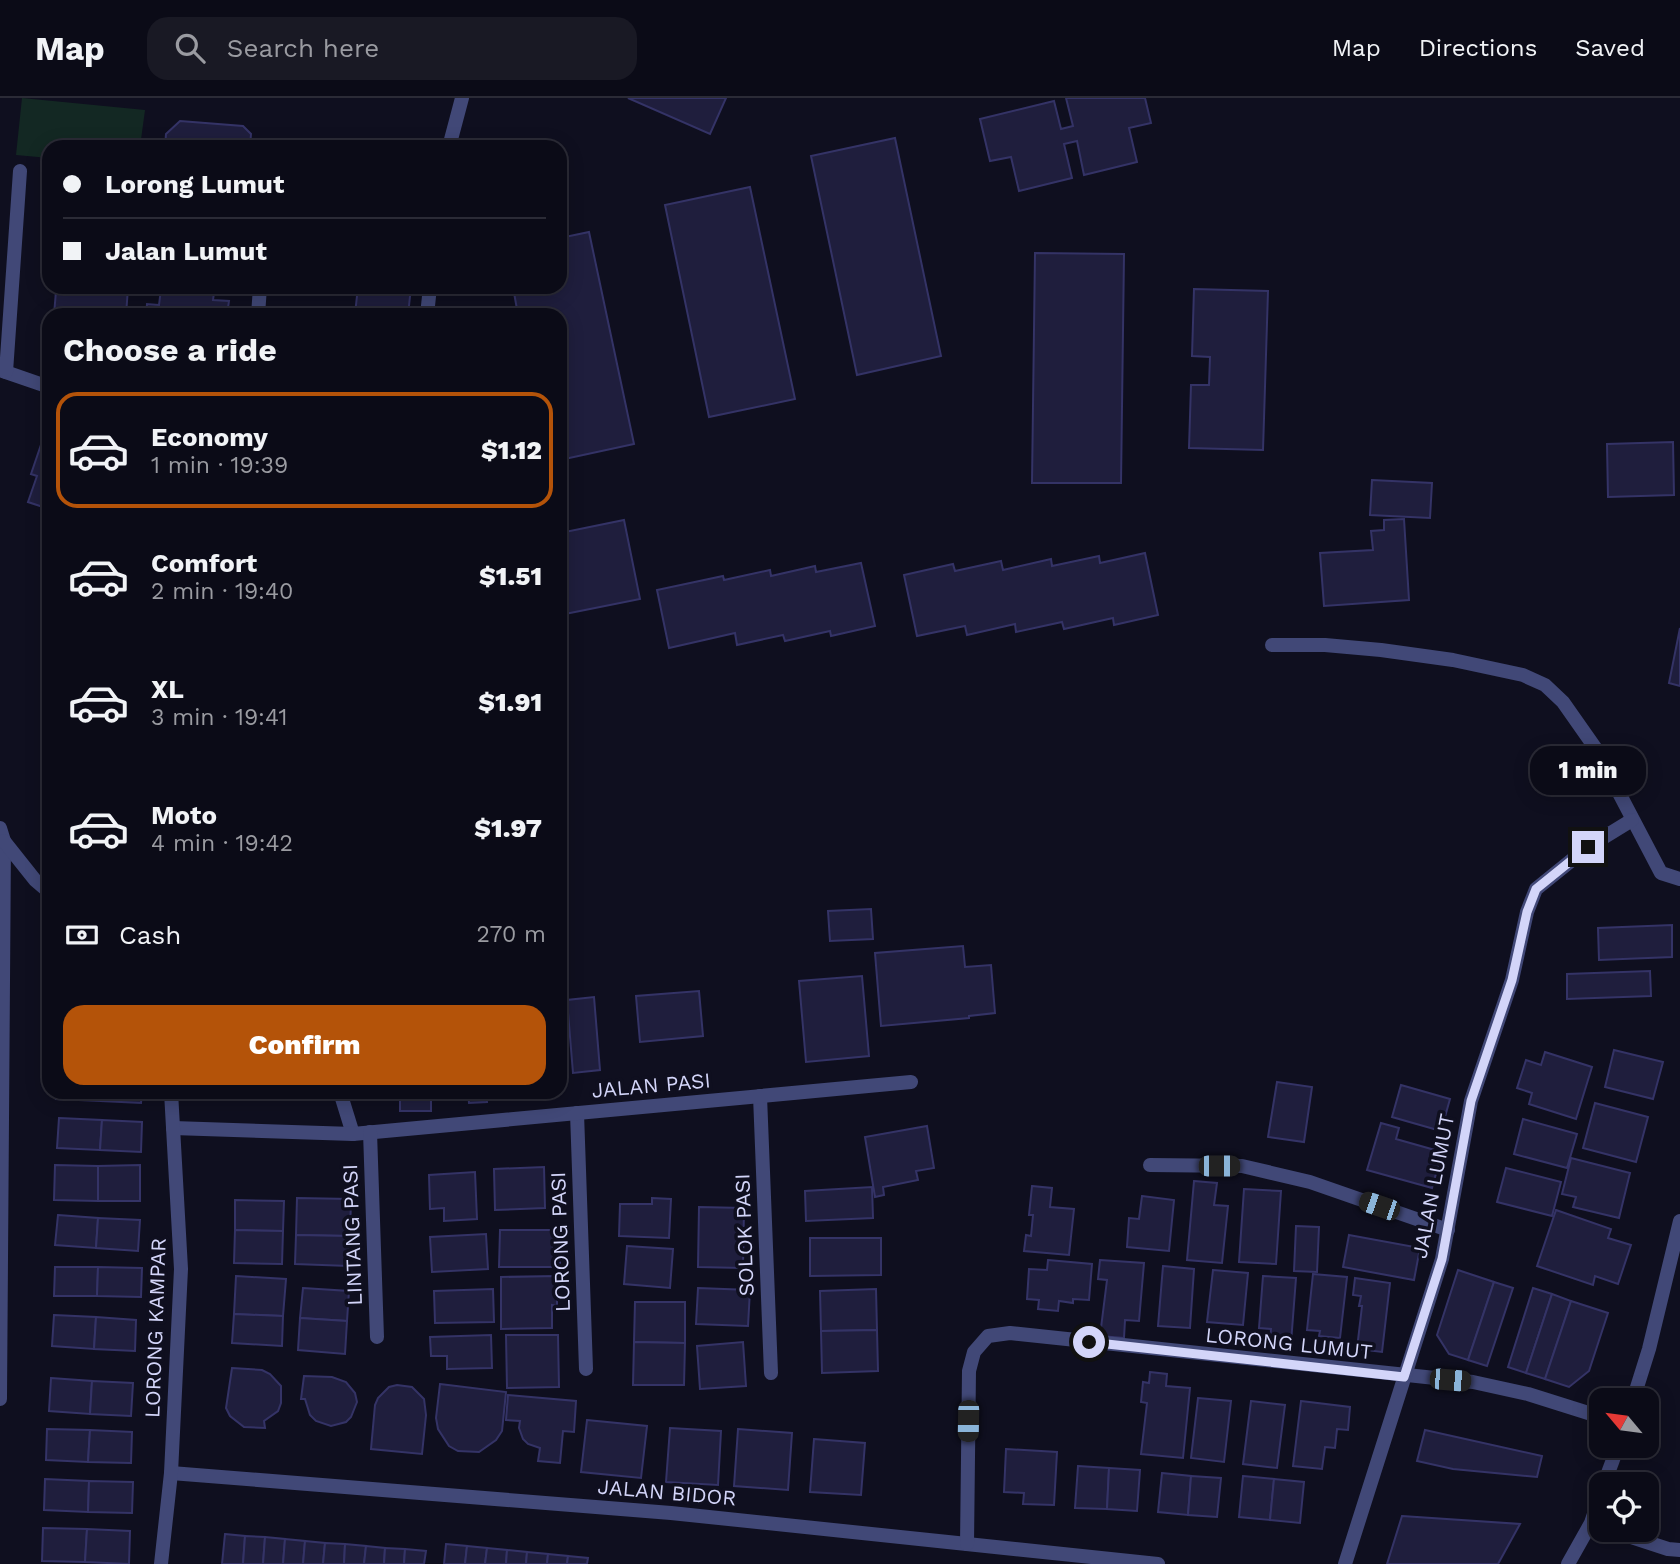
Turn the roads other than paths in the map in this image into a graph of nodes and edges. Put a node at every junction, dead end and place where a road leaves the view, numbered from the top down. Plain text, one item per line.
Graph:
1 (462, 98) edge
2 (451, 140) edge
3 (20, 171) dead end
4 (3, 371) edge
5 (42, 385) edge
6 (1272, 645) dead end
7 (1632, 820) junction
8 (2, 834) edge
9 (1680, 879) edge
10 (42, 886) edge
11 (911, 1083) dead end
12 (760, 1096) junction
13 (171, 1099) edge
14 (342, 1099) edge
15 (577, 1113) junction
16 (173, 1129) junction
17 (370, 1132) junction
18 (352, 1134) junction
19 (1150, 1166) dead end
20 (1680, 1221) edge
21 (1448, 1230) junction
22 (377, 1337) dead end
23 (586, 1368) dead end
24 (771, 1373) dead end
25 (1404, 1377) junction
26 (1637, 1388) edge
27 (0, 1399) edge
28 (1589, 1412) edge
29 (171, 1473) junction
30 (1589, 1535) edge
31 (1647, 1542) edge
32 (967, 1544) junction
33 (1680, 1550) edge
34 (161, 1564) edge
35 (1158, 1564) edge
36 (1345, 1564) edge
37 (1568, 1564) edge

1 - 2 street
3 - 4 street
4 - 5 street
6 - 7 street
7 - 9 street
7 - 21 street, JALAN LUMUT
8 - 10 street
8 - 27 street
11 - 12 street, JALAN PASI
12 - 15 street, JALAN PASI
12 - 24 street, SOLOK PASI
13 - 16 street, LORONG KAMPAR
14 - 18 street
15 - 17 street, JALAN PASI
15 - 23 street, LORONG PASI
16 - 18 street, JALAN PASI
16 - 29 street, LORONG KAMPAR
17 - 18 street, JALAN PASI
17 - 22 street, LINTANG PASI
19 - 21 street
20 - 26 street
21 - 25 street, JALAN LUMUT
25 - 28 street, LORONG LUMUT
25 - 32 street, LORONG LUMUT
25 - 36 street, JALAN LUMUT
29 - 32 street, JALAN BIDOR
29 - 34 street, LORONG KAMPAR
30 - 37 street
31 - 33 street
32 - 35 street, JALAN BIDOR

